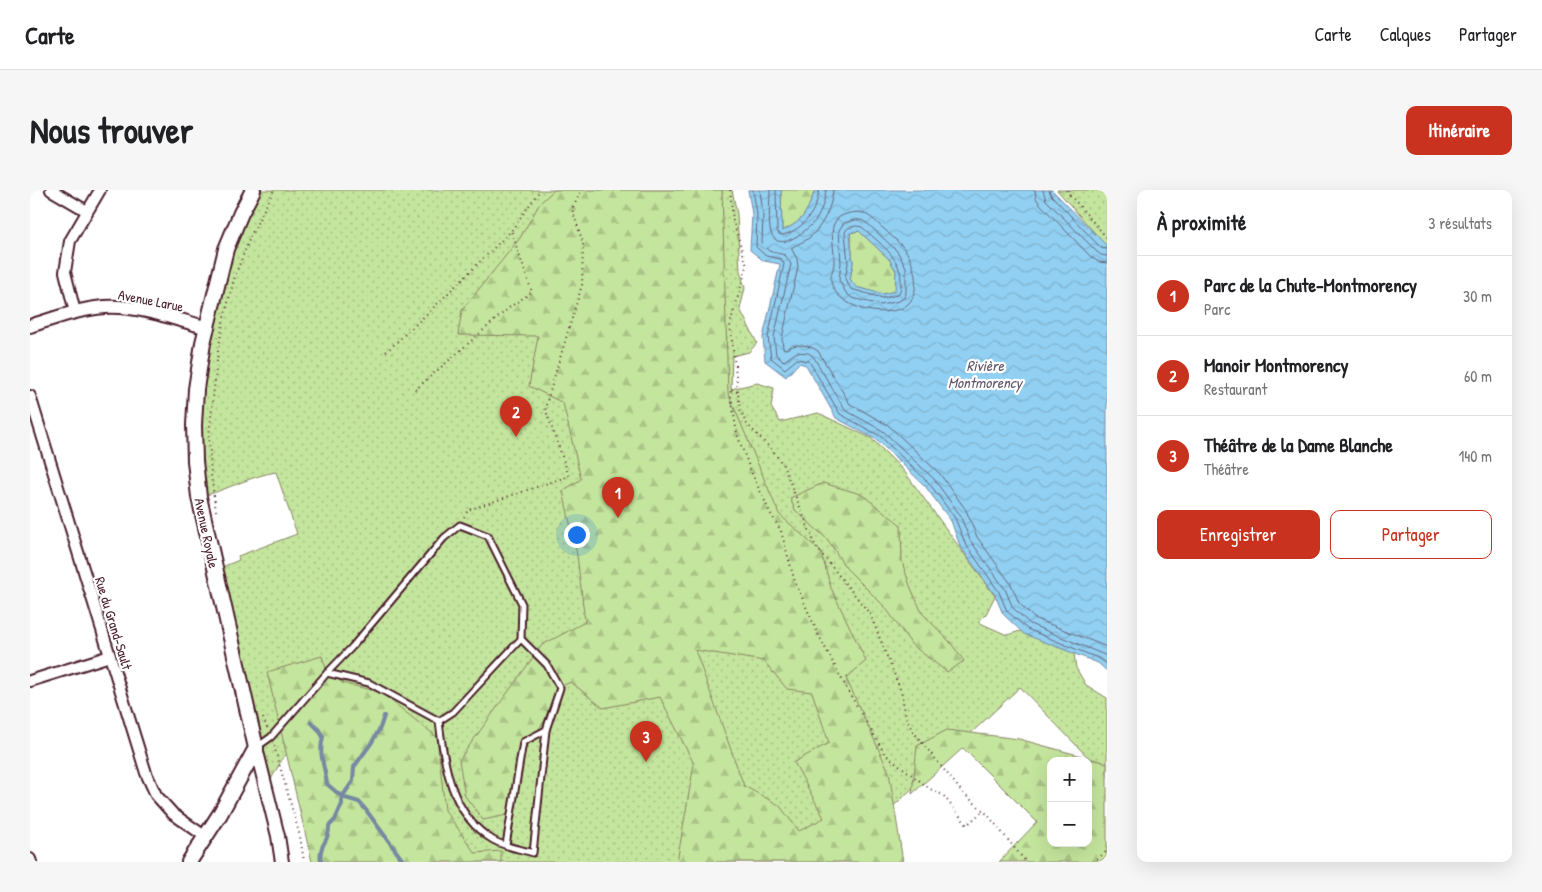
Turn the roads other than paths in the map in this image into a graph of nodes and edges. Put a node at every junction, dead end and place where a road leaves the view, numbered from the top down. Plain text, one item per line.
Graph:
1 (51, 190) edge
2 (100, 190) edge
3 (253, 190) edge
4 (87, 211) junction
5 (75, 312) junction
6 (30, 326) edge
7 (208, 328) junction
8 (30, 396) edge
9 (521, 639) junction
10 (110, 656) junction
11 (327, 673) junction
12 (30, 680) edge
13 (438, 721) junction
14 (546, 730) junction
15 (256, 748) junction
16 (206, 837) junction
17 (506, 845) junction
18 (188, 862) edge
19 (282, 862) edge

1 - 4 street
2 - 4 street
3 - 7 main road, Avenue Royale
4 - 5 street
5 - 6 street, Avenue Larue
5 - 7 street, Avenue Larue
7 - 15 main road, Avenue Royale
8 - 10 street, Rue du Grand-Sault
9 - 11 lane
9 - 13 lane
9 - 14 lane
10 - 12 street
10 - 16 street, Rue du Grand-Sault
11 - 13 lane
11 - 15 lane
13 - 17 lane
14 - 17 lane
14 - 17 lane
15 - 16 main road
15 - 19 street
16 - 18 main road

